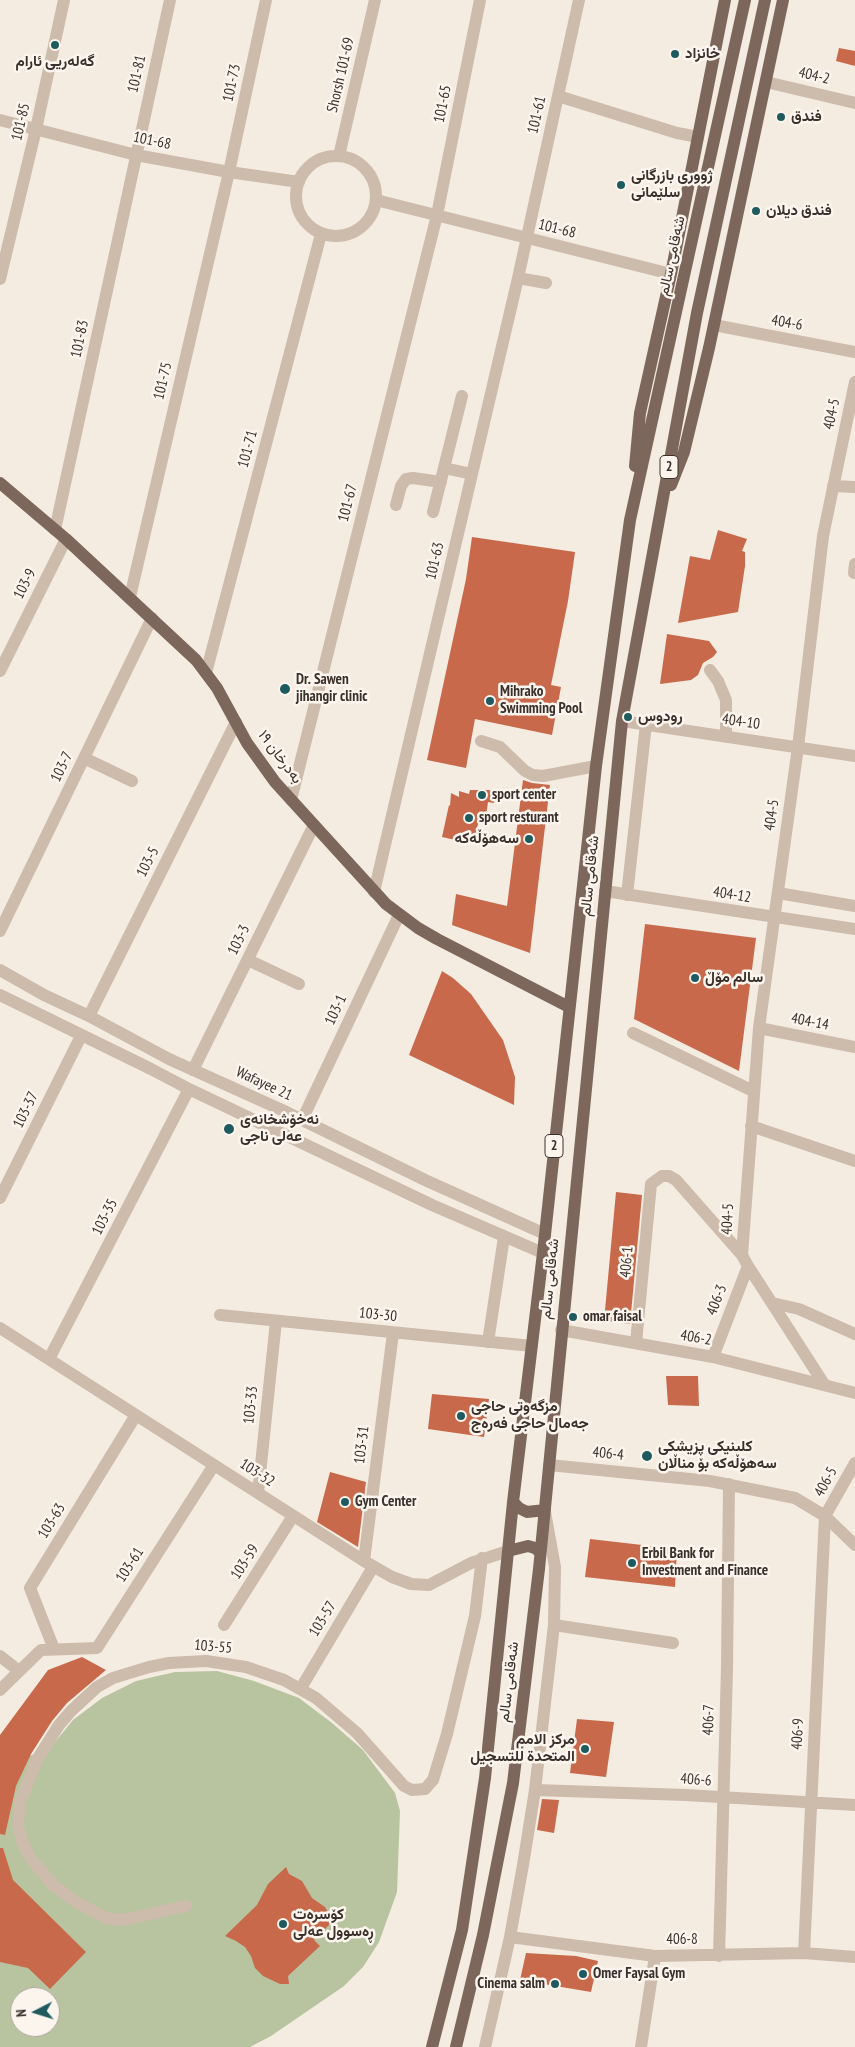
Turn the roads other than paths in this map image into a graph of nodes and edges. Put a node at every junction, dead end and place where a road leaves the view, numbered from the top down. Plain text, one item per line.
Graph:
1 (64, 0) edge
2 (170, 0) edge
3 (266, 0) edge
4 (375, 0) edge
5 (480, 0) edge
6 (579, 0) edge
7 (725, 0) edge
8 (745, 0) edge
9 (766, 0) edge
10 (783, 0) edge
11 (766, 82) junction
12 (558, 96) junction
13 (855, 103) edge
14 (0, 120) edge
15 (36, 129) junction
16 (698, 137) junction
17 (136, 154) junction
18 (339, 156) junction
19 (229, 172) junction
20 (299, 182) junction
21 (376, 200) junction
22 (437, 214) junction
23 (321, 234) junction
24 (526, 238) junction
25 (671, 274) junction
26 (518, 278) junction
27 (0, 279) edge
28 (546, 283) dead end
29 (714, 325) junction
30 (855, 352) edge
31 (855, 382) edge
32 (462, 396) dead end
33 (444, 468) junction
34 (472, 474) junction
35 (441, 482) junction
36 (0, 483) edge
37 (833, 486) junction
38 (855, 487) edge
39 (396, 505) dead end
40 (433, 512) dead end
41 (660, 512) junction
42 (630, 520) junction
43 (55, 530) junction
44 (66, 539) junction
45 (855, 564) edge
46 (854, 572) edge
47 (130, 597) junction
48 (152, 618) junction
49 (710, 670) dead end
50 (0, 671) edge
51 (206, 673) junction
52 (622, 721) junction
53 (236, 722) junction
54 (646, 724) junction
55 (726, 736) junction
56 (481, 741) dead end
57 (798, 747) junction
58 (855, 756) edge
59 (84, 758) junction
60 (596, 766) junction
61 (132, 781) dead end
62 (291, 800) junction
63 (314, 825) junction
64 (605, 891) junction
65 (374, 892) junction
66 (778, 893) junction
67 (627, 895) junction
68 (855, 906) edge
69 (399, 915) junction
70 (775, 918) junction
71 (855, 929) edge
72 (0, 931) edge
73 (248, 960) junction
74 (0, 970) edge
75 (299, 984) dead end
76 (0, 996) edge
77 (569, 1007) junction
78 (89, 1016) junction
79 (759, 1028) junction
80 (633, 1033) dead end
81 (81, 1036) junction
82 (855, 1047) edge
83 (193, 1070) junction
84 (189, 1089) junction
85 (753, 1091) junction
86 (302, 1120) junction
87 (751, 1126) junction
88 (855, 1160) edge
89 (0, 1198) edge
90 (545, 1234) junction
91 (504, 1237) junction
92 (543, 1253) junction
93 (745, 1260) junction
94 (772, 1303) junction
95 (220, 1315) dead end
96 (276, 1321) junction
97 (0, 1328) edge
98 (561, 1330) junction
99 (393, 1333) junction
100 (855, 1334) edge
101 (488, 1342) junction
102 (636, 1344) junction
103 (532, 1346) junction
104 (713, 1357) junction
105 (49, 1359) junction
106 (824, 1384) junction
107 (855, 1393) edge
108 (136, 1415) junction
109 (855, 1463) edge
110 (214, 1465) junction
111 (549, 1465) junction
112 (728, 1484) junction
113 (258, 1493) junction
114 (513, 1502) junction
115 (545, 1510) junction
116 (293, 1516) junction
117 (825, 1516) junction
118 (855, 1545) edge
119 (508, 1551) junction
120 (540, 1552) junction
121 (482, 1558) junction
122 (368, 1564) junction
123 (224, 1625) dead end
124 (554, 1625) junction
125 (673, 1643) dead end
126 (54, 1650) junction
127 (0, 1656) edge
128 (19, 1671) junction
129 (301, 1688) junction
130 (0, 1690) edge
131 (535, 1790) junction
132 (723, 1798) junction
133 (811, 1802) junction
134 (855, 1805) edge
135 (186, 1906) dead end
136 (510, 1937) junction
137 (804, 1953) junction
138 (655, 1956) junction
139 (719, 1956) junction
140 (855, 1957) edge
141 (432, 2047) edge
142 (456, 2047) edge
143 (485, 2047) edge
144 (641, 2047) edge

1 - 15 street, 101-85
2 - 17 street, 101-81
3 - 19 street, 101-73
4 - 18 street, Shorsh 101-69
5 - 22 street, 101-65
6 - 12 street, 101-61
7 - 16 main road, شەقامی سالم
8 - 42 main road, شەقامی سالم / 2
9 - 41 main road, شەقامی سالم / 2
10 - 11 main road, شەقامی سالم
11 - 13 street, 404-2
11 - 29 main road, شەقامی سالم
12 - 16 street
12 - 24 street, 101-61
14 - 15 street, 101-68
15 - 17 street, 101-68
15 - 27 street, 101-85
16 - 25 main road, شەقامی سالم
17 - 19 street, 101-68
17 - 43 street, 101-83
18 - 20 street
18 - 21 street
19 - 20 street, 101-68
19 - 47 street, 101-75
20 - 23 street
21 - 22 street, 101-68
21 - 23 street
22 - 24 street, 101-68
22 - 62 street, 101-67
23 - 51 street, 101-71
24 - 25 street, 101-68
24 - 26 street, 101-63
25 - 42 main road, شەقامی سالم
26 - 28 street
26 - 34 street, 101-63
29 - 30 street, 404-6
29 - 41 main road, شەقامی سالم
31 - 37 street, 404-5
32 - 33 street
33 - 34 street
33 - 35 street
34 - 65 street, 101-63
35 - 39 street
35 - 40 street
36 - 43 main road, بەدرخان ١٩
37 - 38 street
37 - 57 street, 404-5
41 - 52 main road, شەقامی سالم / 2
42 - 60 main road, شەقامی سالم / 2
43 - 44 main road, بەدرخان ١٩
44 - 47 main road, بەدرخان ١٩
44 - 50 street, 103-9
45 - 46 street
47 - 48 main road, بەدرخان ١٩
48 - 51 main road, بەدرخان ١٩
48 - 59 street, 103-7
49 - 55 street
51 - 53 main road, بەدرخان ١٩
52 - 54 street, 404-10
52 - 64 main road, شەقامی سالم / 2
53 - 62 main road, بەدرخان ١٩
53 - 78 street, 103-5
54 - 55 street, 404-10
54 - 67 street
55 - 57 street, 404-10
56 - 60 street
57 - 58 street, 404-10
57 - 66 street, 404-5
59 - 61 street
59 - 72 street, 103-7
60 - 77 main road, شەقامی سالم / 2
62 - 63 main road, بەدرخان ١٩
63 - 65 main road, بەدرخان ١٩
63 - 73 street, 103-3
64 - 67 street, 404-12
64 - 98 main road, شەقامی سالم / 2
65 - 69 main road, بەدرخان ١٩
66 - 68 street
66 - 70 street, 404-5
67 - 70 street, 404-12
69 - 77 main road, بەدرخان ١٩
69 - 86 street, 103-1
70 - 71 street, 404-12
70 - 79 street, 404-5
73 - 75 street
73 - 83 street, 103-3
74 - 78 street, Wafayee 21
76 - 81 street
77 - 90 main road, شەقامی سالم / 2
78 - 83 street, Wafayee 21
79 - 82 street, 404-14
79 - 85 street, 404-5
80 - 85 street
81 - 84 street
81 - 89 street, 103-37
83 - 86 street, Wafayee 21
84 - 91 street
84 - 105 street, 103-35
85 - 87 street, 404-5
86 - 90 street, Wafayee 21
87 - 88 street
87 - 93 street, 404-5
90 - 92 main road, شەقامی سالم / 2
91 - 92 street
91 - 101 street
92 - 103 main road, شەقامی سالم / 2
93 - 94 street
93 - 102 street, 406-1
93 - 104 street, 406-3
94 - 100 street
94 - 106 street
95 - 96 street, 103-30
96 - 99 street, 103-30
96 - 113 street, 103-33
97 - 105 street, 103-32
98 - 102 street, 406-2
98 - 111 main road, شەقامی سالم / 2
99 - 101 street, 103-30
99 - 122 street, 103-31
101 - 103 street, 103-30
102 - 104 street, 406-2
103 - 114 main road, شەقامی سالم / 2
104 - 106 street, 406-2
105 - 108 street, 103-32
106 - 107 street, 406-2
108 - 110 street, 103-32
108 - 126 street, 103-63
109 - 117 street, 406-5
110 - 113 street, 103-32
110 - 126 street, 103-61
111 - 112 street, 406-4
111 - 115 main road, شەقامی سالم / 2
112 - 117 street, 406-4
112 - 132 street, 406-7
113 - 116 street, 103-32
114 - 115 main road
114 - 119 main road, شەقامی سالم / 2
115 - 120 main road, شەقامی سالم / 2
115 - 124 street
116 - 122 street, 103-32
116 - 123 street, 103-59
117 - 118 street, 406-4
117 - 133 street, 406-9
119 - 120 main road
119 - 121 street, 103-32
119 - 141 main road, شەقامی سالم / 2
120 - 142 main road, شەقامی سالم / 2
121 - 122 street, 103-32
121 - 129 street, 103-55
122 - 129 street, 103-57
124 - 125 street
124 - 131 street
126 - 128 street
127 - 128 street
128 - 130 street
129 - 135 street, 103-55
131 - 132 street, 406-6
131 - 136 street
132 - 133 street, 406-6
132 - 139 street, 406-7
133 - 134 street, 406-6
133 - 137 street, 406-9
136 - 138 street, 406-8
136 - 143 street
137 - 139 street, 406-8
137 - 140 street, 406-8
138 - 139 street, 406-8
138 - 144 street

